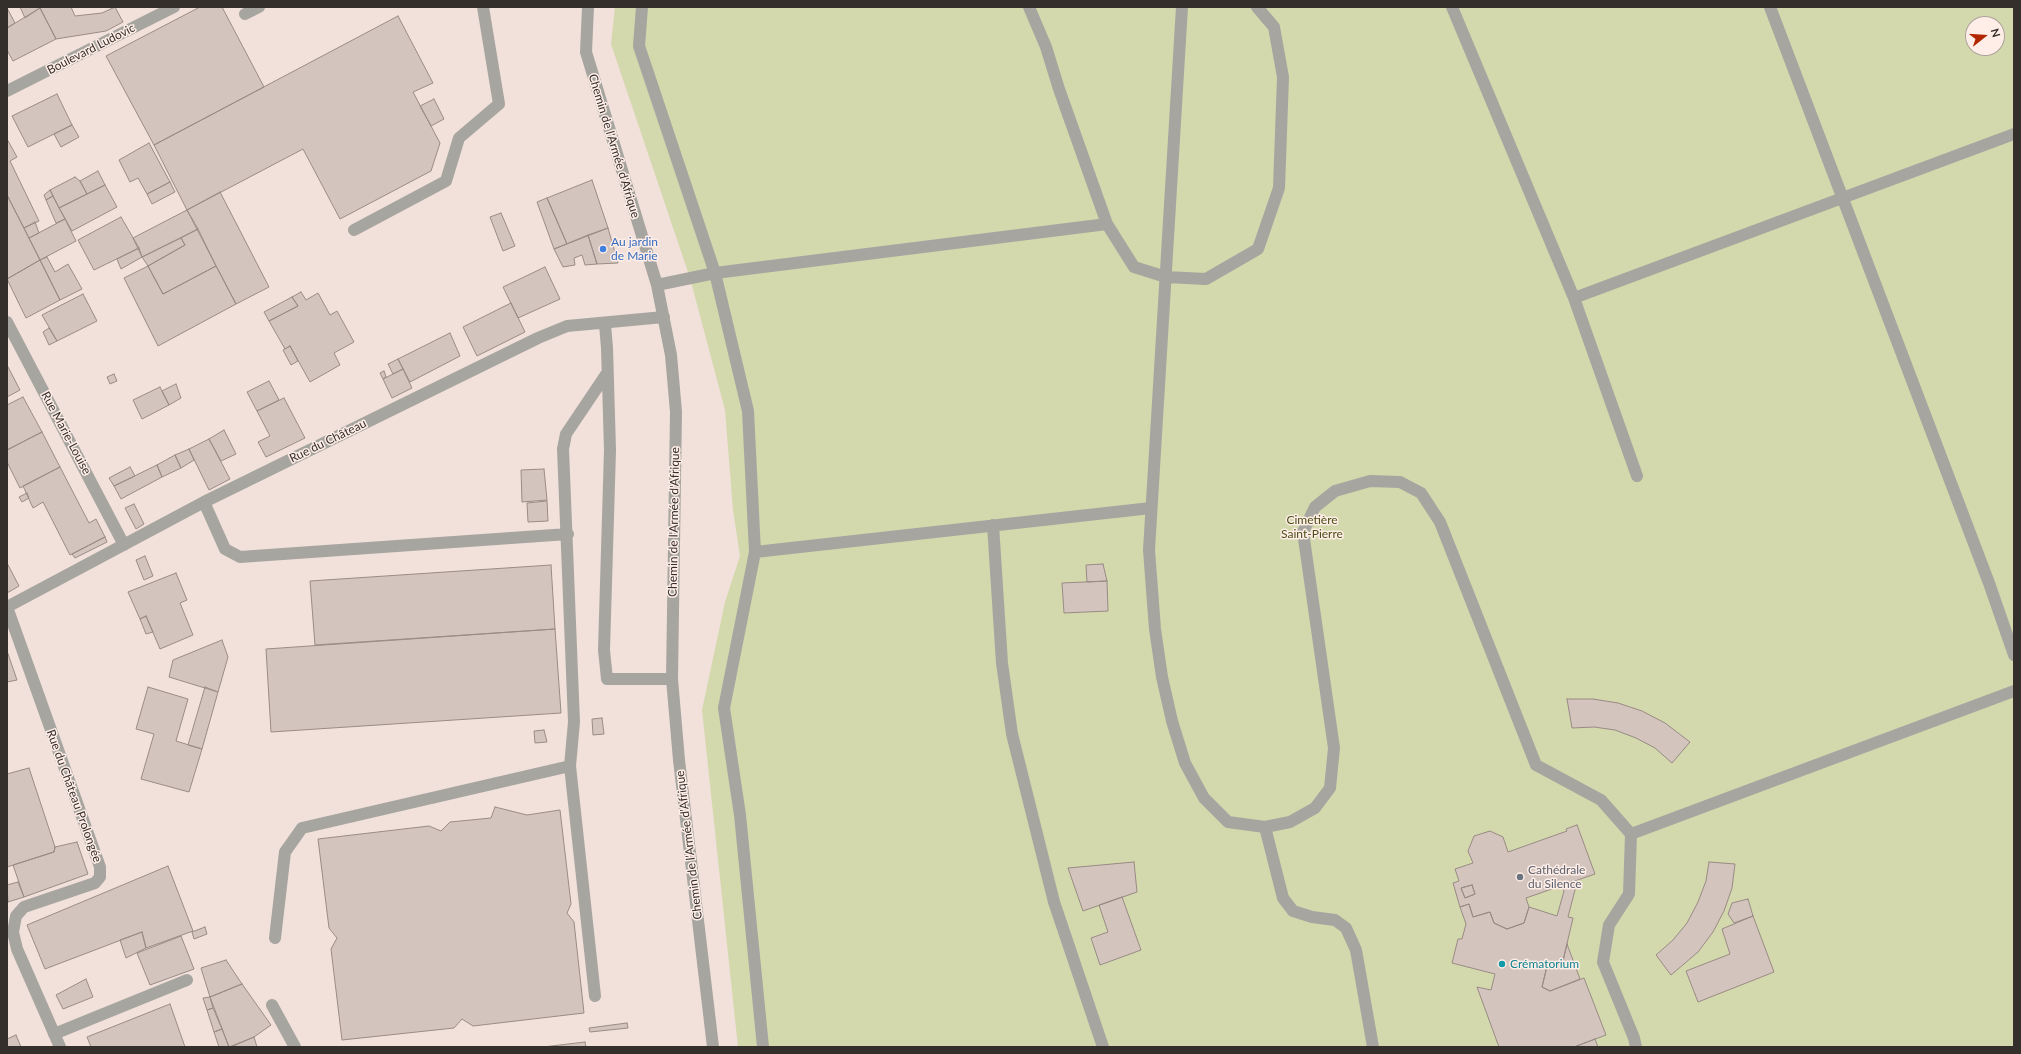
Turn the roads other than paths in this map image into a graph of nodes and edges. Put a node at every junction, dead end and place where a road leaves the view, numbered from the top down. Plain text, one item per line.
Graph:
1 (174, 7) edge
2 (259, 7) edge
3 (483, 7) edge
4 (588, 7) edge
5 (642, 7) edge
6 (1029, 7) edge
7 (1182, 7) edge
8 (1257, 7) edge
9 (1452, 7) edge
10 (1770, 7) edge
11 (245, 14) dead end
12 (7, 92) edge
13 (2014, 134) edge
14 (1843, 197) junction
15 (1107, 224) junction
16 (354, 230) dead end
17 (715, 273) junction
18 (1166, 276) junction
19 (657, 285) junction
20 (1574, 298) junction
21 (664, 317) junction
22 (7, 322) edge
23 (604, 324) junction
24 (607, 373) junction
25 (1638, 476) dead end
26 (204, 502) junction
27 (1151, 508) junction
28 (993, 525) junction
29 (568, 534) junction
30 (124, 545) junction
31 (755, 552) junction
32 (7, 607) edge
33 (2014, 655) edge
34 (672, 679) junction
35 (2014, 691) edge
36 (570, 766) junction
37 (1265, 827) junction
38 (1631, 834) junction
39 (275, 938) dead end
40 (187, 980) dead end
41 (595, 996) dead end
42 (272, 1005) dead end
43 (54, 1034) junction
44 (60, 1047) edge
45 (295, 1047) edge
46 (713, 1047) edge
47 (763, 1047) edge
48 (1103, 1047) edge
49 (1373, 1047) edge
50 (1636, 1047) edge

1 - 12 street, Boulevard Ludovic
2 - 11 street
3 - 16 street
4 - 19 street, Chemin de l'Armée d'Afrique
5 - 17 street
6 - 15 street
7 - 18 street
8 - 18 street
9 - 20 street
10 - 14 street
13 - 14 street
14 - 20 street
14 - 33 street
15 - 17 street
15 - 18 street
17 - 19 street
17 - 31 street
18 - 27 street
19 - 21 street, Chemin de l'Armée d'Afrique
20 - 25 street
21 - 23 street, Rue du Château
21 - 34 street, Chemin de l'Armée d'Afrique
22 - 30 street, Rue Marie-Louise
23 - 24 street
23 - 26 street, Rue du Château
24 - 29 street
24 - 34 street
26 - 29 street
26 - 30 street, Rue du Château
27 - 28 street
27 - 37 street
28 - 31 street
28 - 48 street
29 - 36 street
30 - 32 street, Rue du Château
31 - 47 street
32 - 43 street, Rue du Château Prolongée
34 - 46 street, Chemin de l'Armée d'Afrique
35 - 38 street
36 - 39 street
36 - 41 street
37 - 38 street
37 - 49 street
38 - 50 street
40 - 43 street
42 - 45 street
43 - 44 street, Rue du Château Prolongée

